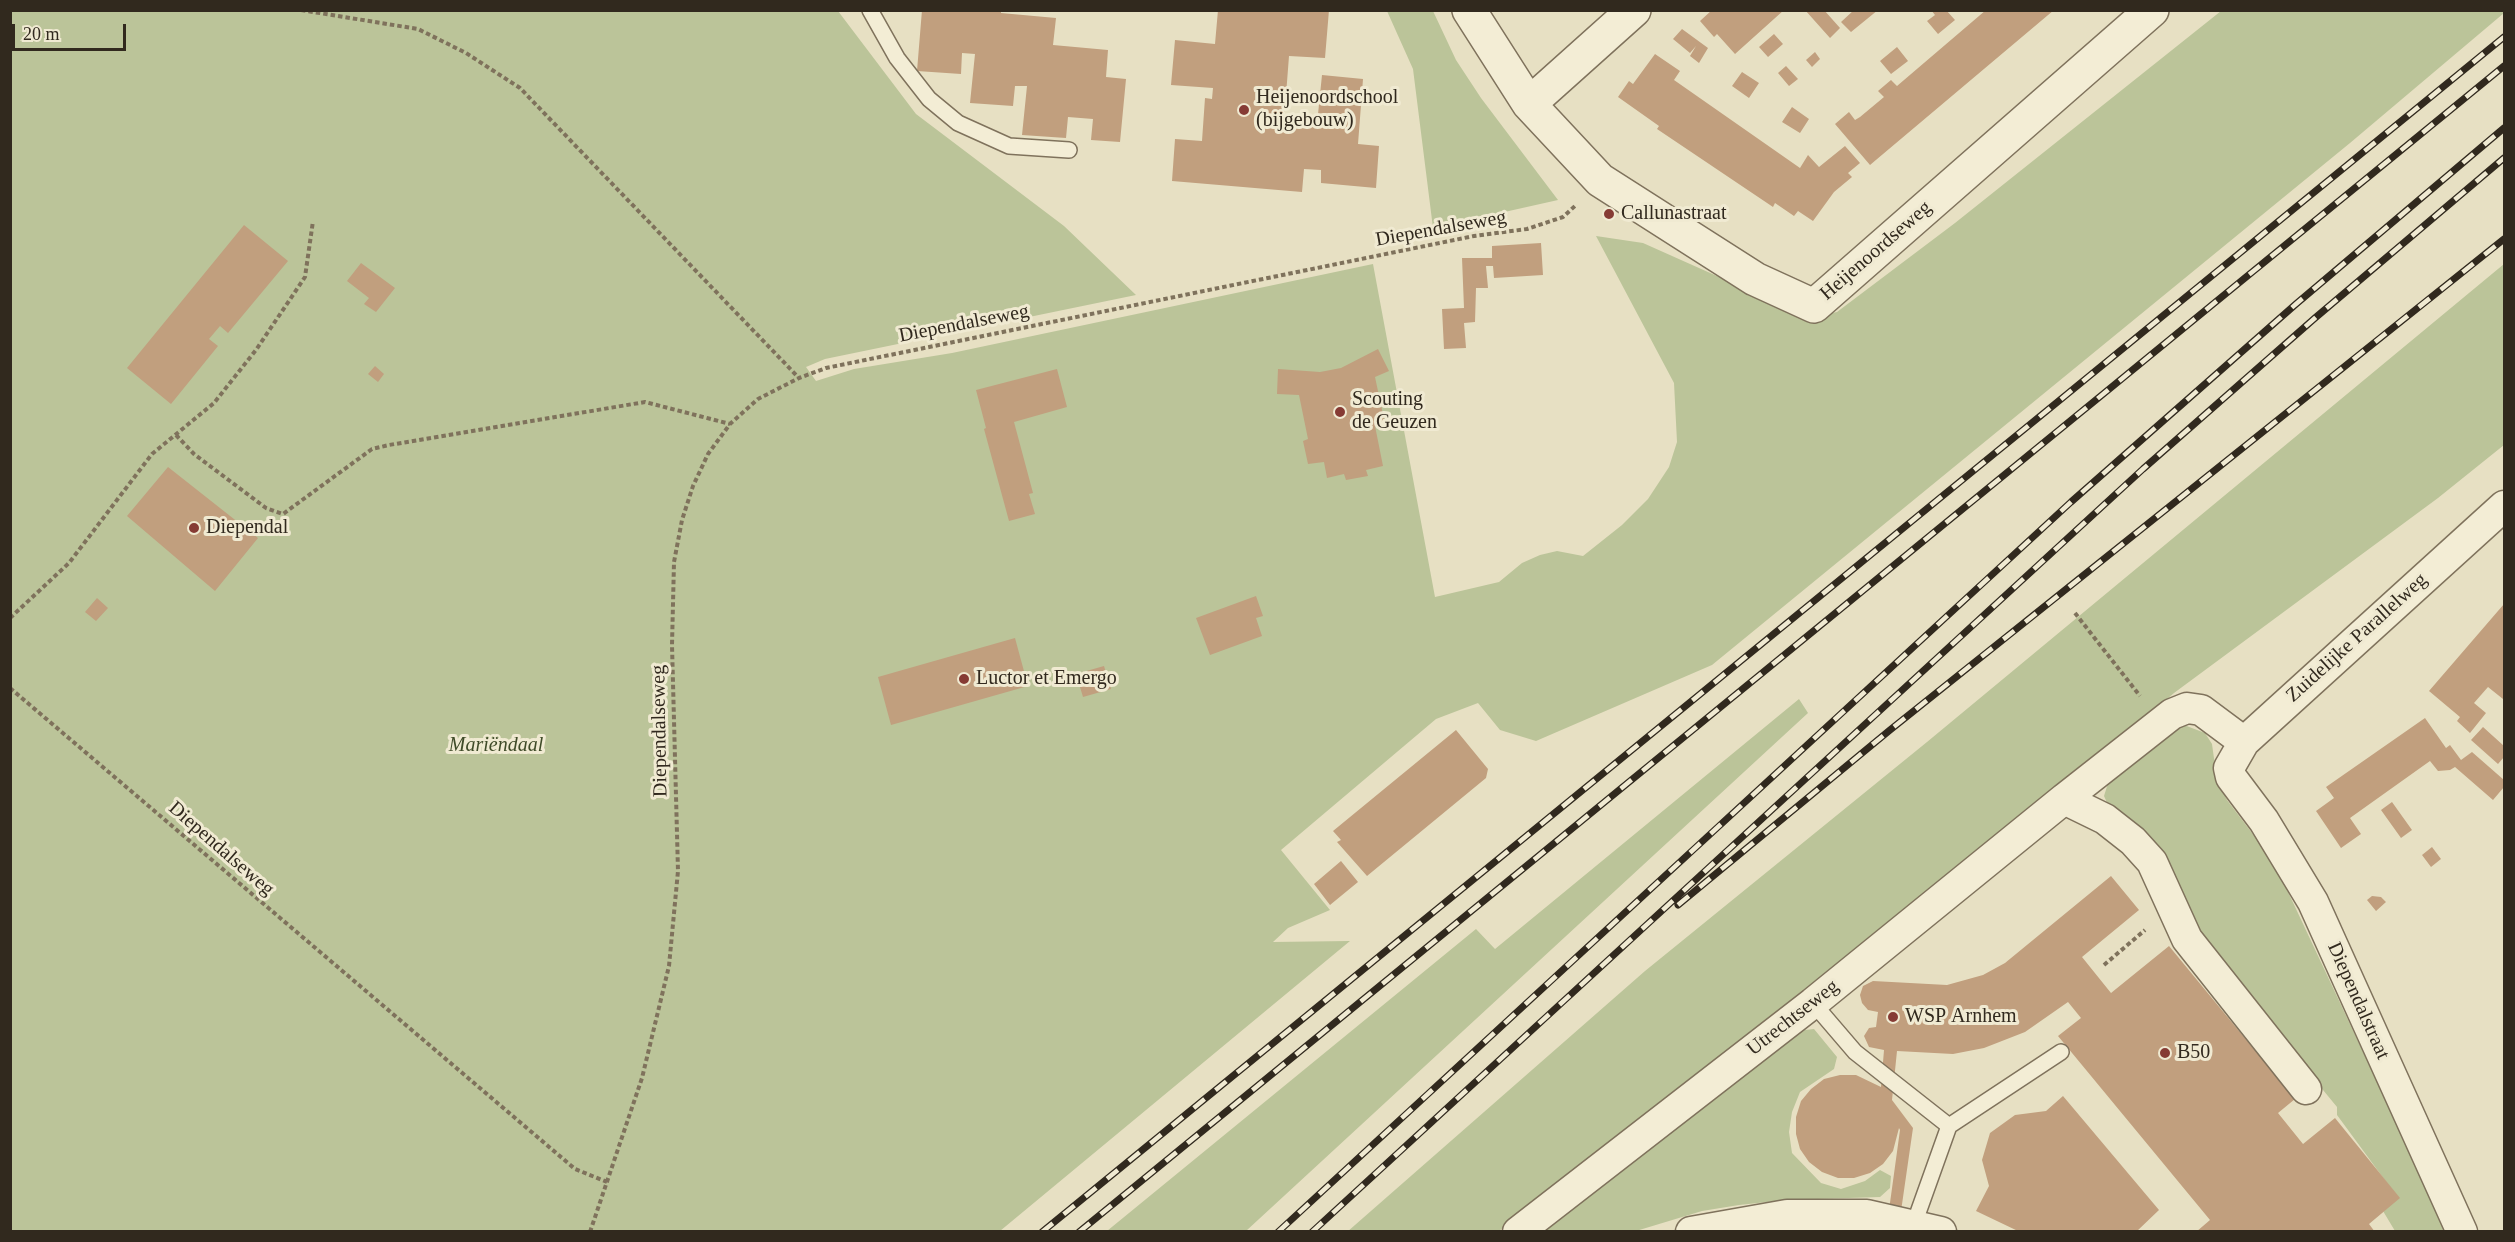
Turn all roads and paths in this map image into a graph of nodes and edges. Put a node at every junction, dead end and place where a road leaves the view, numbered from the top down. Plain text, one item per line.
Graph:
1 (300, 10) edge
2 (870, 10) edge
3 (1469, 10) edge
4 (1634, 10) edge
5 (2152, 10) edge
6 (1529, 104) junction
7 (1069, 150) dead end
8 (1600, 180) junction
9 (313, 221) dead end
10 (799, 378) junction
11 (730, 424) junction
12 (176, 435) junction
13 (2505, 506) edge
14 (2075, 614) dead end
15 (10, 618) edge
16 (10, 688) edge
17 (2141, 698) dead end
18 (2244, 742) junction
19 (2234, 782) joint
20 (2064, 799) junction
21 (2174, 906) junction
22 (2104, 965) dead end
23 (1813, 1003) junction
24 (2061, 1052) dead end
25 (2306, 1089) dead end
26 (1949, 1126) junction
27 (607, 1182) junction
28 (1928, 1228) edge
29 (590, 1232) edge
30 (1518, 1232) edge
31 (1691, 1232) edge
32 (2462, 1232) edge

1 - 10 path
2 - 7 lane
3 - 6 street, Heijenoordseweg
4 - 6 street
5 - 8 street, Heijenoordseweg
6 - 8 street, Heijenoordseweg
8 - 10 path, Diependalseweg
9 - 12 path
10 - 11 path, Diependalseweg
11 - 12 path
11 - 27 path, Diependalseweg
12 - 15 path
13 - 18 street, Zuidelijke Parallelweg
14 - 17 path
16 - 27 path, Diependalseweg
18 - 19 street, Zuidelijke Parallelweg
18 - 20 street, Utrechtseweg
19 - 32 street, Diependalstraat
20 - 21 street
20 - 23 street, Utrechtseweg
21 - 22 path
21 - 25 street
23 - 26 lane
23 - 30 street, Utrechtseweg
24 - 26 lane
26 - 28 lane
27 - 29 path
28 - 31 street

